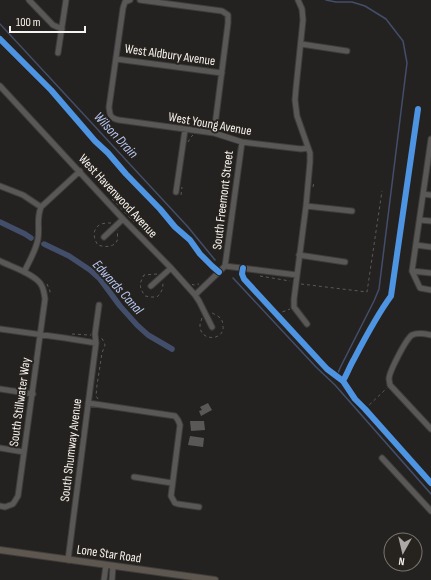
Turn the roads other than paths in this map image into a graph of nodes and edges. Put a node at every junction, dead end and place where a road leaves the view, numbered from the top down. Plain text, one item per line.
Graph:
1 (29, 0) edge
2 (66, 0) edge
3 (140, 0) edge
4 (298, 0) edge
5 (128, 1) edge
6 (178, 3) edge
7 (62, 29) junction
8 (301, 44) junction
9 (347, 51) dead end
10 (58, 53) dead end
11 (116, 59) junction
12 (222, 73) junction
13 (0, 86) edge
14 (185, 130) junction
15 (214, 133) junction
16 (431, 139) edge
17 (242, 142) junction
18 (308, 148) junction
19 (429, 169) edge
20 (80, 171) junction
21 (0, 186) edge
22 (179, 194) road end
23 (423, 194) junction
24 (431, 195) edge
25 (306, 206) junction
26 (41, 207) junction
27 (352, 211) dead end
28 (124, 219) junction
29 (420, 220) junction
30 (431, 221) edge
31 (104, 237) dead end
32 (416, 245) junction
33 (431, 247) edge
34 (299, 255) junction
35 (0, 261) edge
36 (345, 262) dead end
37 (226, 266) junction
38 (171, 268) junction
39 (412, 271) junction
40 (24, 272) junction
41 (431, 273) edge
42 (297, 275) junction
43 (151, 286) dead end
44 (431, 290) edge
45 (195, 295) junction
46 (99, 305) dead end
47 (307, 324) dead end
48 (212, 327) dead end
49 (0, 329) edge
50 (41, 335) junction
51 (431, 335) edge
52 (96, 343) junction
53 (0, 389) edge
54 (33, 394) junction
55 (88, 403) junction
56 (431, 430) edge
57 (0, 448) edge
58 (24, 452) junction
59 (382, 458) dead end
60 (134, 477) dead end
61 (172, 482) junction
62 (0, 506) edge
63 (199, 507) dead end
64 (431, 512) edge
65 (0, 550) edge
66 (68, 560) junction
67 (106, 566) junction
68 (113, 566) junction
69 (104, 580) edge
70 (112, 580) edge
71 (215, 580) edge

1 - 7 street
2 - 7 street
3 - 6 street
4 - 8 street
5 - 11 street
6 - 12 street
7 - 10 street
8 - 9 street
8 - 18 street
11 - 12 street, West Aldbury Avenue
11 - 14 street, West Young Avenue
12 - 15 street
13 - 20 street, West Havenwood Avenue
14 - 15 street, West Young Avenue
14 - 22 street
15 - 17 street, West Young Avenue
16 - 19 street
17 - 18 street, West Young Avenue
17 - 37 street, South Freemont Street
18 - 25 street
19 - 23 street
20 - 26 street
20 - 28 street, West Havenwood Avenue
21 - 26 street
23 - 24 street
23 - 29 street
25 - 27 street
25 - 34 street
26 - 40 street
28 - 31 street
28 - 38 street, West Havenwood Avenue
29 - 30 street
29 - 32 street
32 - 33 street
32 - 39 street
34 - 36 street
34 - 42 street
35 - 40 street
37 - 42 street
37 - 45 street, South Freemont Street
38 - 43 street
38 - 45 street, West Havenwood Avenue
39 - 41 street
39 - 44 street
40 - 50 street, South Stillwater Way
42 - 47 street
45 - 48 street, West Havenwood Avenue
46 - 52 street, South Shumway Avenue
49 - 50 street
50 - 52 street
50 - 54 street, South Stillwater Way
51 - 56 street
52 - 55 street, South Shumway Avenue
53 - 54 street
54 - 58 street, South Stillwater Way
55 - 61 street
55 - 66 street, South Shumway Avenue
57 - 58 street
58 - 62 street, South Stillwater Way
59 - 64 street
60 - 61 street
61 - 63 street
65 - 66 main road, Lone Star Road
66 - 67 main road, Lone Star Road
67 - 68 main road, Lone Star Road
67 - 69 street
68 - 70 street
68 - 71 main road, Lone Star Road

